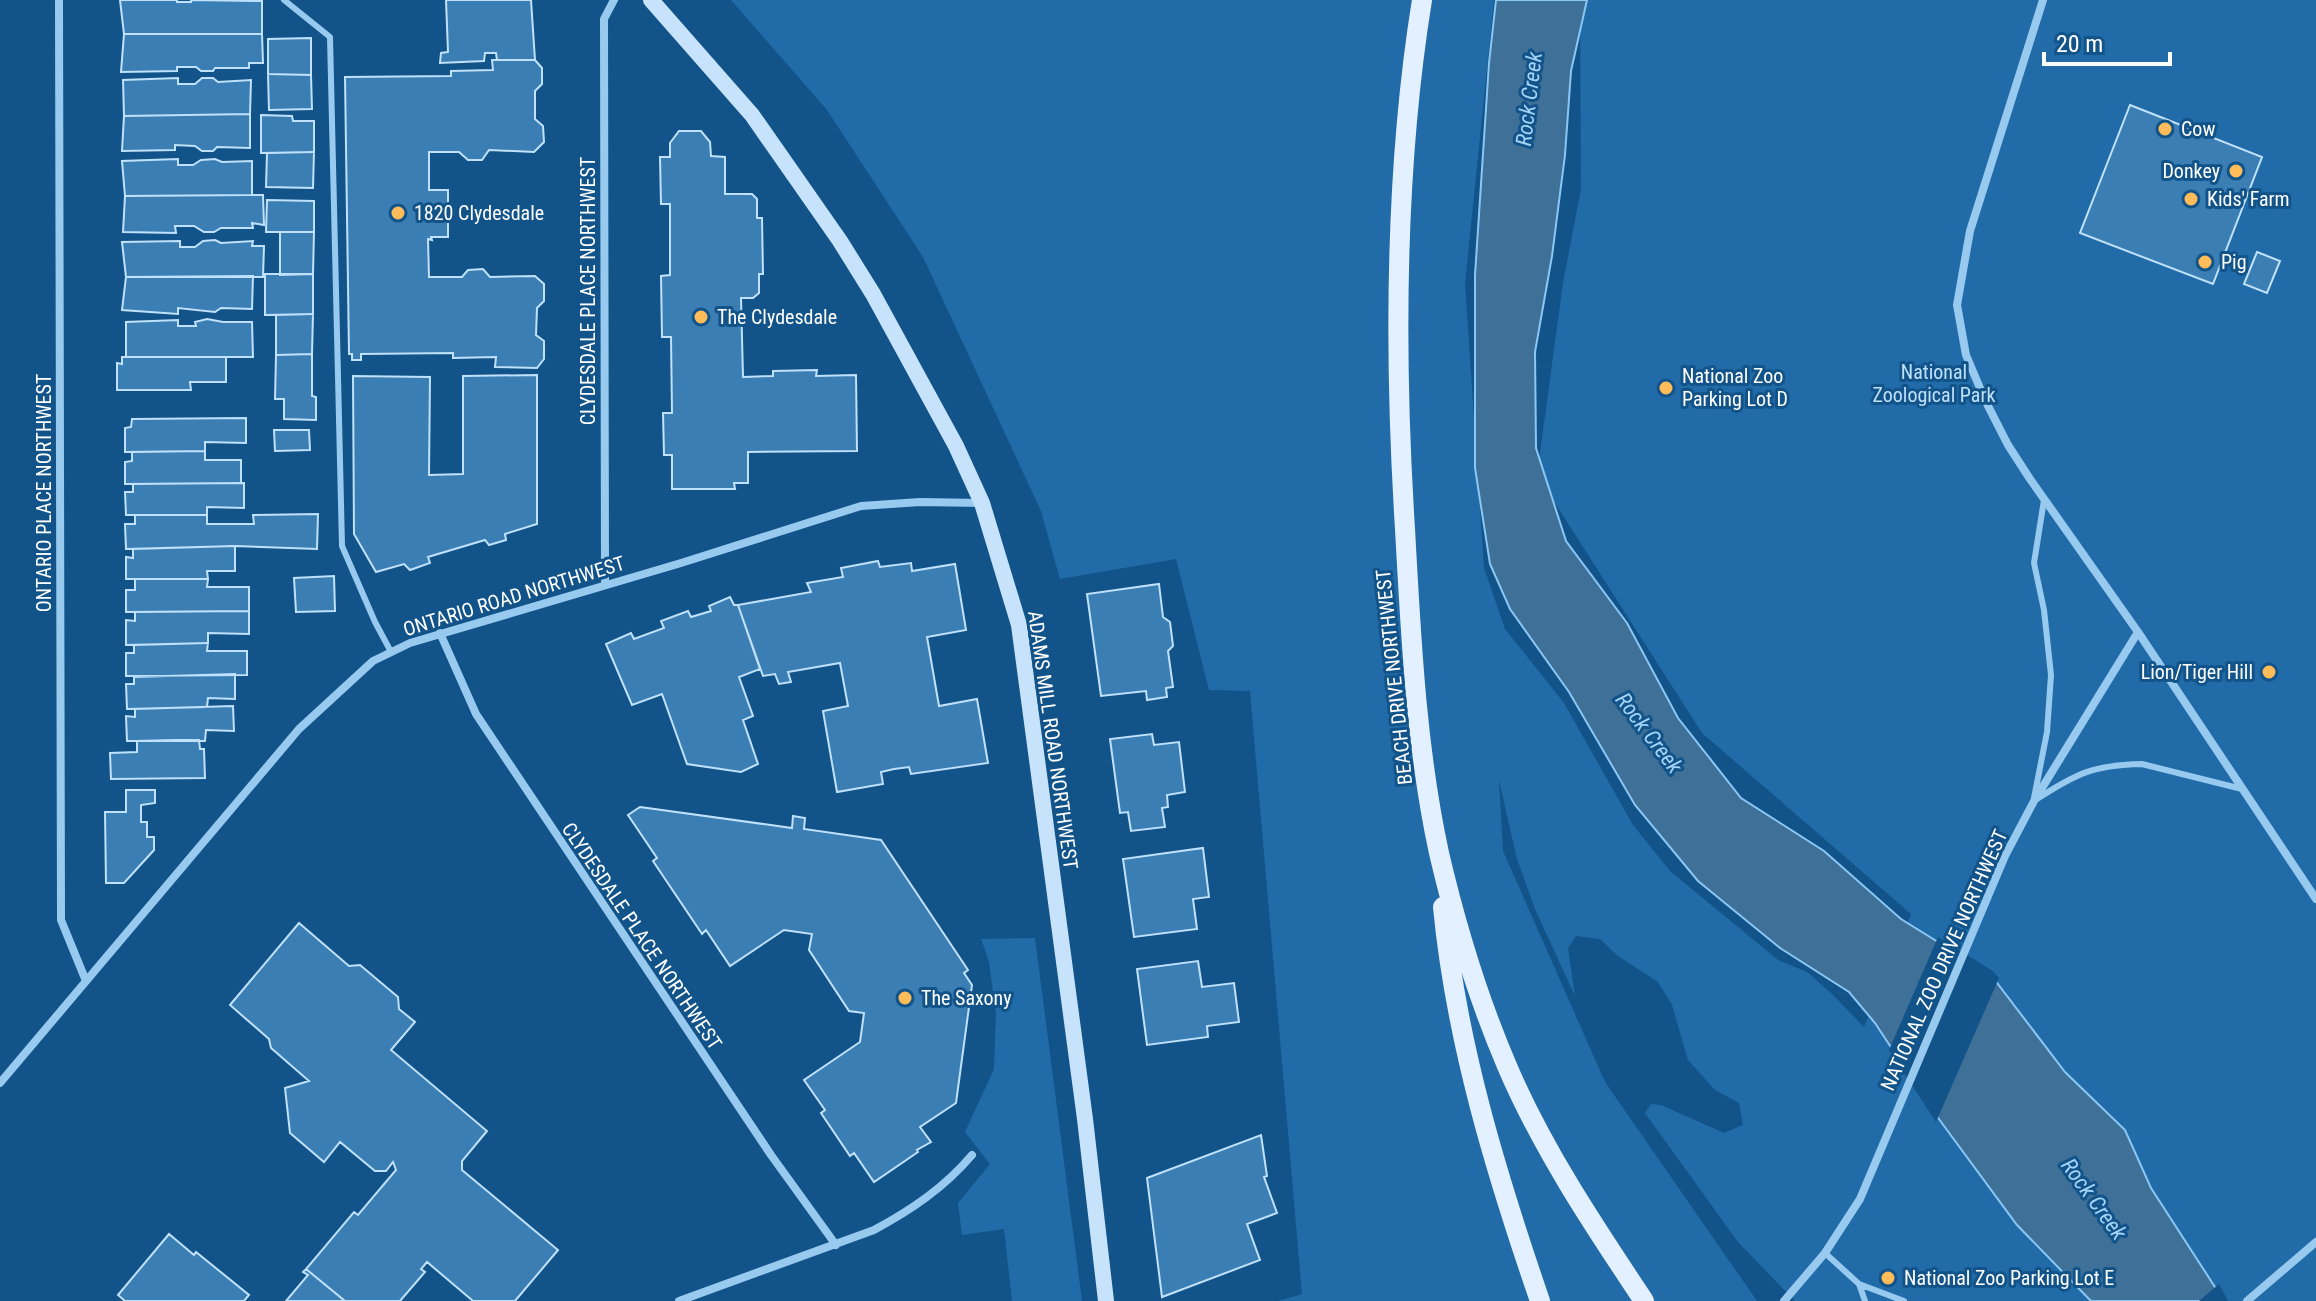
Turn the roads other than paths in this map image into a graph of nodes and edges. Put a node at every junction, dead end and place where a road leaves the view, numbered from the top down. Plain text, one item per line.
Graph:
1 (59, 0) edge
2 (284, 0) edge
3 (614, 0) edge
4 (651, 0) edge
5 (1422, 0) edge
6 (2043, 0) edge
7 (2045, 500) junction
8 (982, 503) junction
9 (605, 585) junction
10 (2138, 632) junction
11 (440, 633) junction
12 (390, 650) junction
13 (2243, 789) junction
14 (2034, 801) junction
15 (1439, 851) junction
16 (2316, 899) edge
17 (86, 981) junction
18 (0, 1083) edge
19 (972, 1155) dead end
20 (2316, 1242) edge
21 (836, 1245) junction
22 (1825, 1253) junction
23 (1859, 1284) junction
24 (679, 1301) edge
25 (1106, 1301) edge
26 (1540, 1301) edge
27 (1644, 1301) edge
28 (1784, 1301) edge
29 (1865, 1301) edge
30 (1904, 1301) edge
31 (2247, 1301) edge

1 - 17 street, ONTARIO PLACE NORTHWEST
2 - 12 lane
3 - 9 street, CLYDESDALE PLACE NORTHWEST
4 - 8 street, ADAMS MILL ROAD NORTHWEST
5 - 15 main road, BEACH DRIVE NORTHWEST
6 - 7 street
7 - 10 street
7 - 14 lane
8 - 9 street, ONTARIO ROAD NORTHWEST
8 - 25 street, ADAMS MILL ROAD NORTHWEST
9 - 11 street, ONTARIO ROAD NORTHWEST
10 - 13 street
10 - 14 street, NATIONAL ZOO DRIVE NORTHWEST
11 - 12 street, ONTARIO ROAD NORTHWEST
11 - 21 street, CLYDESDALE PLACE NORTHWEST
12 - 17 street, ONTARIO ROAD NORTHWEST
13 - 14 lane
13 - 16 street
14 - 22 street, NATIONAL ZOO DRIVE NORTHWEST
15 - 26 main road
15 - 27 main road, BEACH DRIVE NORTHWEST
17 - 18 street, ONTARIO ROAD NORTHWEST
19 - 21 street
20 - 31 street
21 - 24 street
22 - 23 lane
22 - 28 street, NATIONAL ZOO DRIVE NORTHWEST
23 - 29 lane
23 - 30 lane

